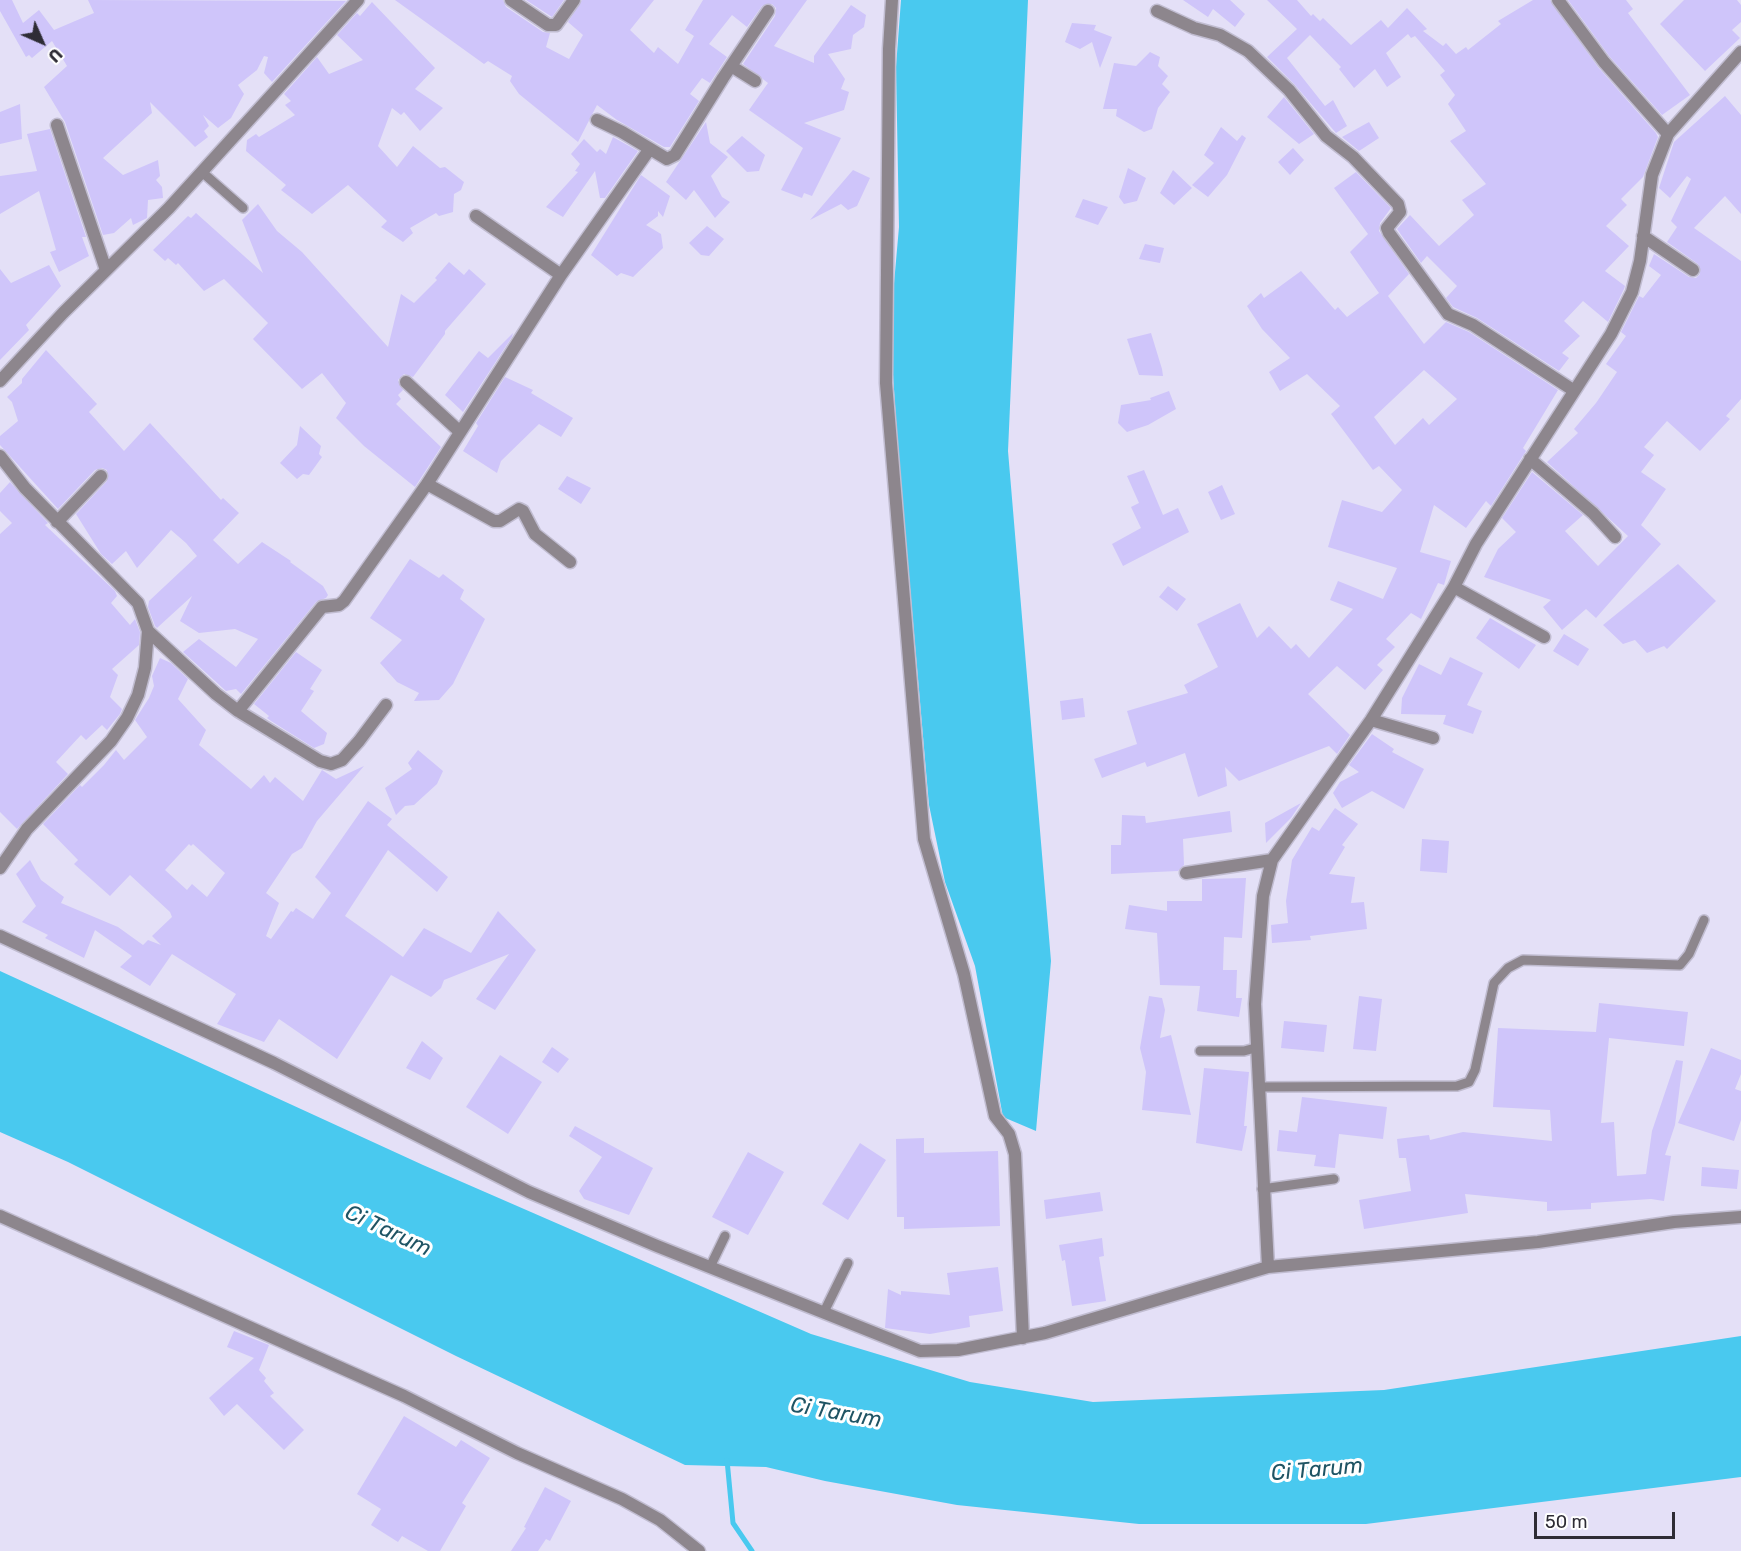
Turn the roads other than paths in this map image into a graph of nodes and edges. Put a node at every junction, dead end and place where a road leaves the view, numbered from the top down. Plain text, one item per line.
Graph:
1 (358, 0) edge
2 (512, 0) edge
3 (574, 0) edge
4 (892, 0) edge
5 (1558, 0) edge
6 (768, 11) dead end
7 (1157, 11) dead end
8 (1741, 52) edge
9 (731, 66) junction
10 (755, 81) dead end
11 (597, 120) dead end
12 (57, 124) dead end
13 (1668, 134) junction
14 (649, 150) junction
15 (202, 172) junction
16 (243, 208) dead end
17 (476, 216) dead end
18 (1643, 236) junction
19 (106, 270) junction
20 (1693, 270) dead end
21 (561, 275) junction
22 (0, 381) edge
23 (406, 382) dead end
24 (1574, 390) junction
25 (459, 432) junction
26 (0, 456) edge
27 (1530, 459) junction
28 (101, 476) dead end
29 (427, 484) junction
30 (57, 522) junction
31 (1615, 537) dead end
32 (570, 562) dead end
33 (1454, 588) junction
34 (148, 631) junction
35 (1544, 637) dead end
36 (386, 705) dead end
37 (238, 711) junction
38 (1371, 720) junction
39 (1433, 738) dead end
40 (1272, 860) junction
41 (0, 868) edge
42 (1186, 873) dead end
43 (1704, 920) dead end
44 (0, 936) edge
45 (1255, 1048) junction
46 (1200, 1051) dead end
47 (1258, 1087) junction
48 (1334, 1179) dead end
49 (1262, 1189) junction
50 (0, 1216) edge
51 (1741, 1217) edge
52 (725, 1236) dead end
53 (848, 1263) dead end
54 (710, 1267) junction
55 (1268, 1267) junction
56 (824, 1311) junction
57 (1023, 1338) junction
58 (699, 1551) edge

1 - 15 street
2 - 3 street
4 - 57 street
5 - 13 street
6 - 9 street
7 - 24 street
8 - 13 street
9 - 10 street
9 - 14 street
11 - 14 street
12 - 19 street
13 - 18 street
14 - 21 street
15 - 16 lane
15 - 19 street
17 - 21 street
18 - 20 street
18 - 24 street
19 - 22 street
21 - 25 street
23 - 25 street
24 - 27 street
25 - 29 street
26 - 30 street
27 - 31 street
27 - 33 street
28 - 30 street
29 - 32 street
29 - 37 street
30 - 34 street
33 - 35 street
33 - 38 street
34 - 37 street
34 - 41 street
36 - 37 street
38 - 39 street
38 - 40 street
40 - 42 street
40 - 45 street
43 - 47 lane
44 - 54 street
45 - 46 lane
45 - 47 street
47 - 49 street
48 - 49 lane
49 - 55 street
50 - 58 street
51 - 55 street
52 - 54 lane
53 - 56 lane
54 - 56 street
55 - 57 street
56 - 57 street

